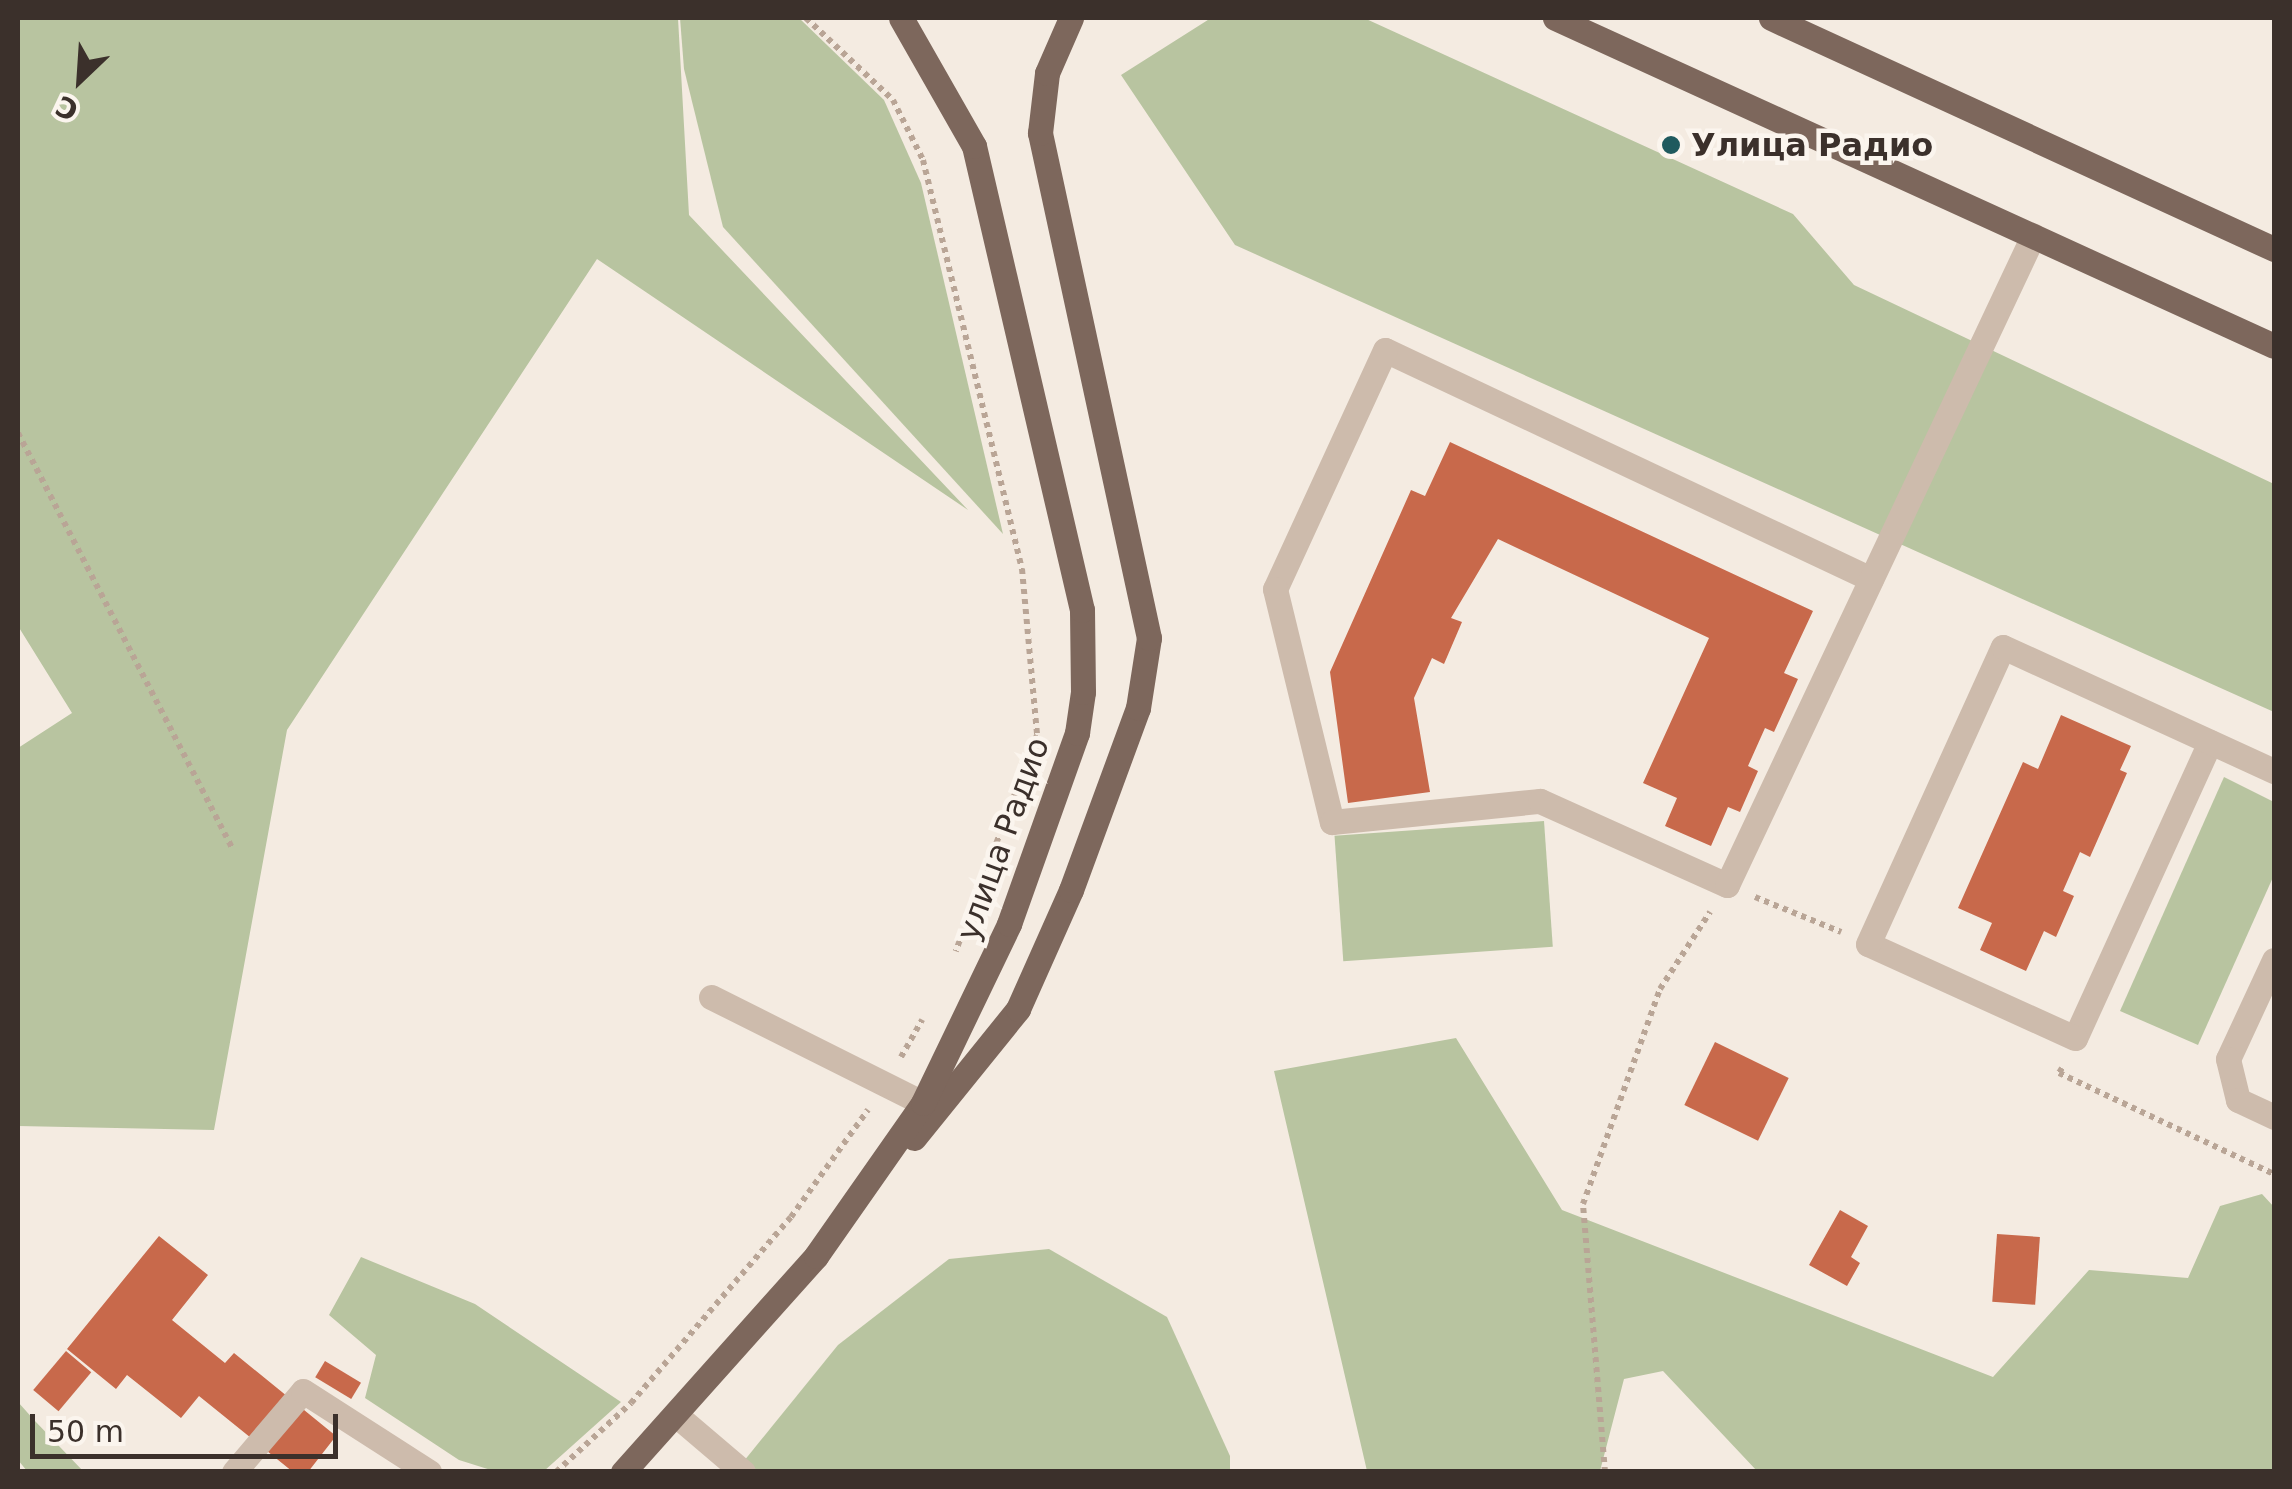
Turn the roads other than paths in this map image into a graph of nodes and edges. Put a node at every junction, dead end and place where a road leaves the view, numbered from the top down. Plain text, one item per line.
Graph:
1 (901, 18) edge
2 (1071, 18) edge
3 (1555, 18) edge
4 (1771, 18) edge
5 (2033, 236) junction
6 (2274, 249) edge
7 (2274, 346) edge
8 (1871, 579) junction
9 (2210, 742) junction
10 (2274, 771) edge
11 (2274, 960) edge
12 (710, 997) dead end
13 (923, 1102) junction
14 (2274, 1117) edge
15 (873, 1182) junction
16 (676, 1416) junction
17 (234, 1472) edge
18 (429, 1472) edge
19 (624, 1472) edge
20 (744, 1472) edge

1 - 13 main road, улица Радио
2 - 15 main road
3 - 5 main road
4 - 6 main road
5 - 7 main road
5 - 8 street
8 - 8 street
9 - 9 street
9 - 10 street
11 - 14 street
12 - 13 street
13 - 15 main road, улица Радио
15 - 16 main road, улица Радио
16 - 19 main road, улица Радио
16 - 20 street
17 - 18 street

